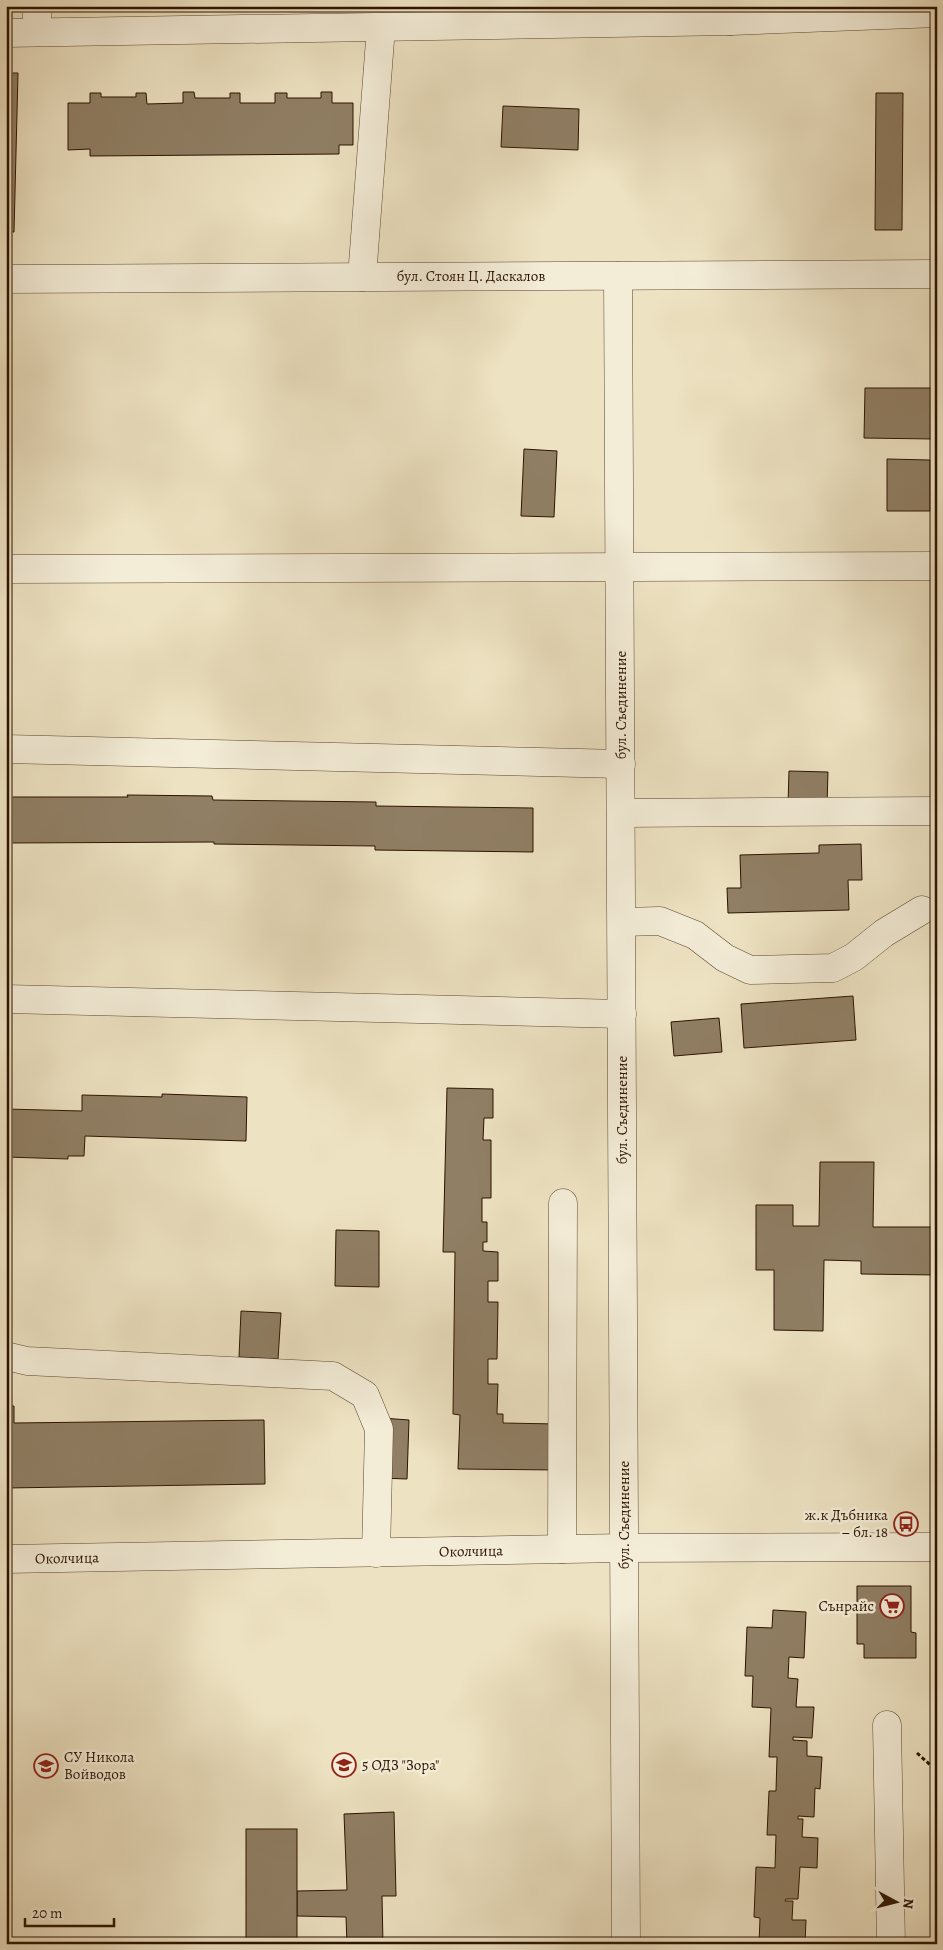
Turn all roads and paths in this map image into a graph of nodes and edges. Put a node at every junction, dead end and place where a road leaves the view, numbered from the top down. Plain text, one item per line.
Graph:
1 (754, 6) edge
2 (937, 13) edge
3 (37, 19) edge
4 (731, 21) junction
5 (381, 27) junction
6 (6, 33) edge
7 (937, 274) edge
8 (618, 276) junction
9 (362, 277) junction
10 (6, 279) edge
11 (937, 566) edge
12 (620, 567) junction
13 (6, 569) edge
14 (6, 749) edge
15 (621, 764) junction
16 (937, 811) edge
17 (621, 814) junction
18 (922, 910) dead end
19 (622, 922) junction
20 (6, 999) edge
21 (622, 1014) junction
22 (563, 1203) dead end
23 (6, 1356) edge
24 (937, 1547) edge
25 (624, 1548) junction
26 (562, 1549) junction
27 (376, 1553) junction
28 (6, 1559) edge
29 (887, 1725) dead end
30 (626, 1944) edge
31 (891, 1944) edge

1 - 4 street
2 - 4 street
3 - 5 street
3 - 6 street
4 - 5 street
5 - 9 street
7 - 8 street, бул. Стоян Ц. Даскалов
8 - 9 street, бул. Стоян Ц. Даскалов
8 - 12 street, бул. Съединение
9 - 10 street, бул. Стоян Ц. Даскалов
11 - 12 street
12 - 13 street
12 - 15 street, бул. Съединение
14 - 15 street
15 - 17 street, бул. Съединение
16 - 17 street
17 - 19 street, бул. Съединение
18 - 19 street
19 - 21 street, бул. Съединение
20 - 21 street
21 - 25 street, бул. Съединение
22 - 26 street
23 - 27 street
24 - 25 street, Околчица
25 - 26 street, Околчица
25 - 30 street, бул. Съединение
26 - 27 street, Околчица
27 - 28 street, Околчица
29 - 31 street

